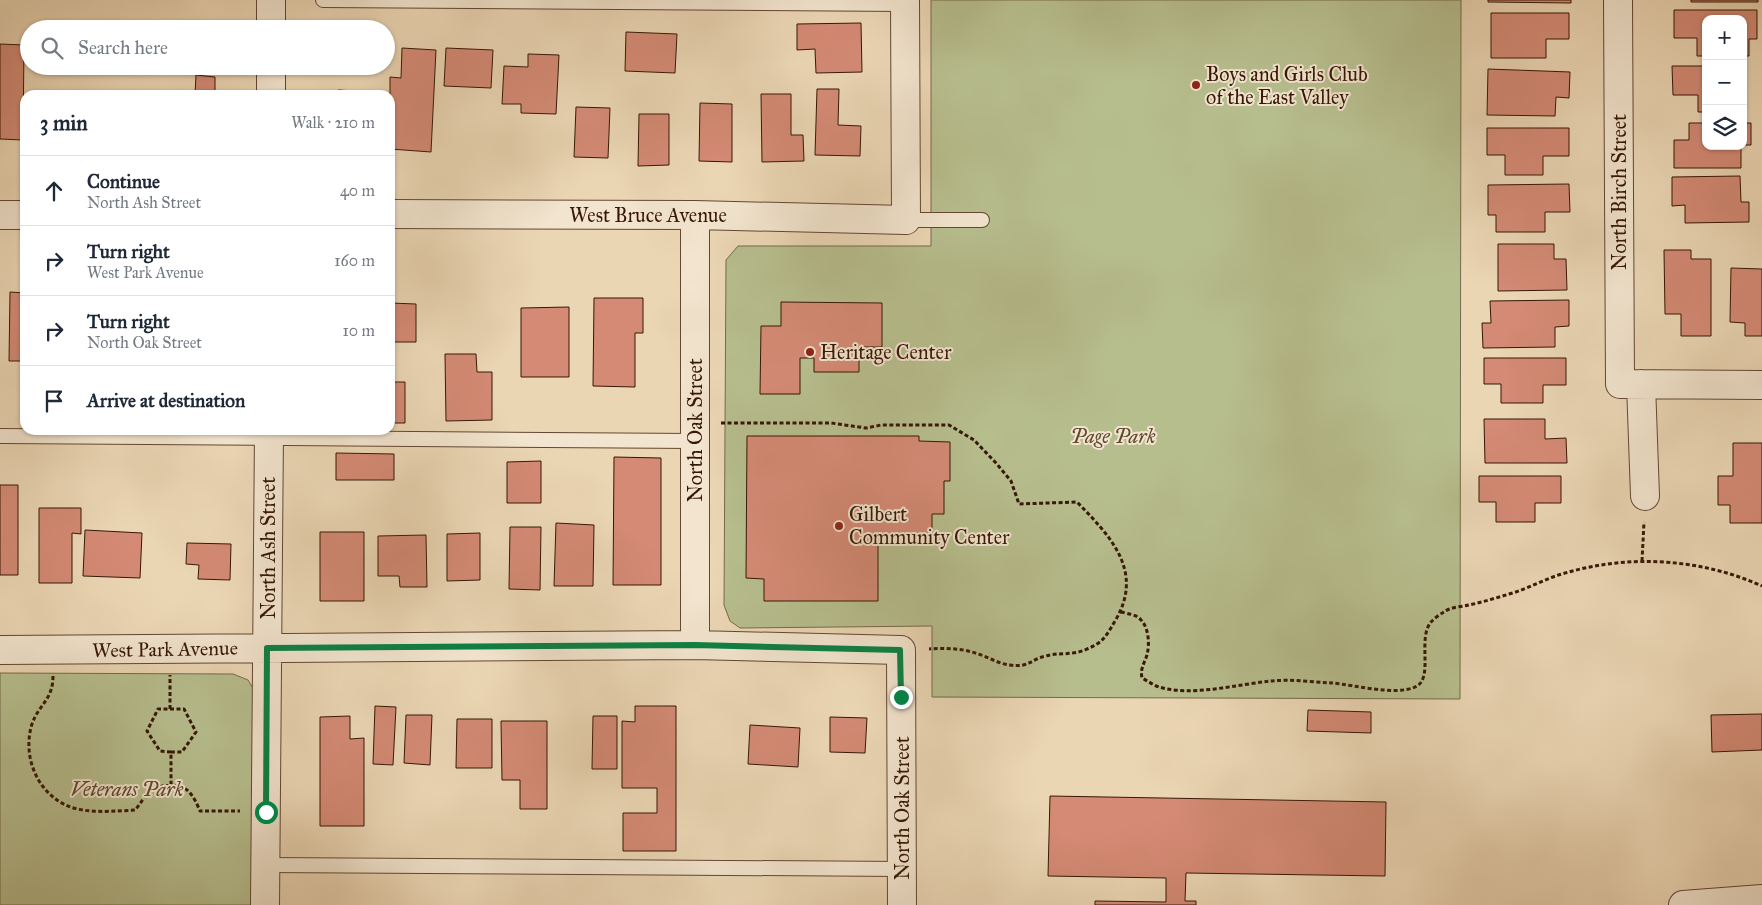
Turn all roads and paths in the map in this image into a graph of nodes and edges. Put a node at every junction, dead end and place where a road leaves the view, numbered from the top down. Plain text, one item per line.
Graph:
1 (271, 0) edge
2 (323, 0) edge
3 (1618, 0) edge
4 (905, 2) edge
5 (271, 20) edge
6 (271, 75) edge
7 (271, 90) edge
8 (395, 214) edge
9 (0, 215) edge
10 (20, 215) edge
11 (695, 215) junction
12 (906, 220) junction
13 (982, 220) dead end
14 (1631, 384) junction
15 (1762, 385) edge
16 (695, 432) junction
17 (395, 433) edge
18 (134, 435) edge
19 (269, 435) edge
20 (0, 436) edge
21 (1645, 496) joint
22 (1642, 561) junction
23 (1762, 586) edge
24 (1121, 612) junction
25 (695, 645) junction
26 (267, 648) junction
27 (0, 650) edge
28 (50, 650) junction
29 (900, 650) junction
30 (170, 752) junction
31 (171, 785) junction
32 (266, 812) junction
33 (266, 866) junction
34 (902, 869) junction
35 (1762, 899) edge
36 (265, 905) edge
37 (902, 905) edge
38 (1684, 905) edge

1 - 5 street
2 - 4 lane
3 - 14 street, North Birch Street
4 - 12 street
6 - 7 street
8 - 11 street, West Bruce Avenue
9 - 10 street
11 - 12 street, West Bruce Avenue
11 - 16 street, North Oak Street
12 - 13 lane
14 - 15 street
14 - 21 street, North Birch Street
16 - 17 lane
16 - 24 path
16 - 25 street, North Oak Street
18 - 20 lane
19 - 26 street, North Ash Street
21 - 22 path
22 - 23 path
22 - 24 path
24 - 29 path
25 - 26 street, West Park Avenue
25 - 29 street, West Park Avenue
26 - 28 street, West Park Avenue
26 - 32 street, North Ash Street
27 - 28 street, West Park Avenue
28 - 31 path
29 - 34 street, North Oak Street
30 - 30 path
30 - 31 path
31 - 32 path
32 - 33 street, North Ash Street
33 - 34 lane
33 - 36 street, North Ash Street
34 - 37 street, North Oak Street
35 - 38 street

